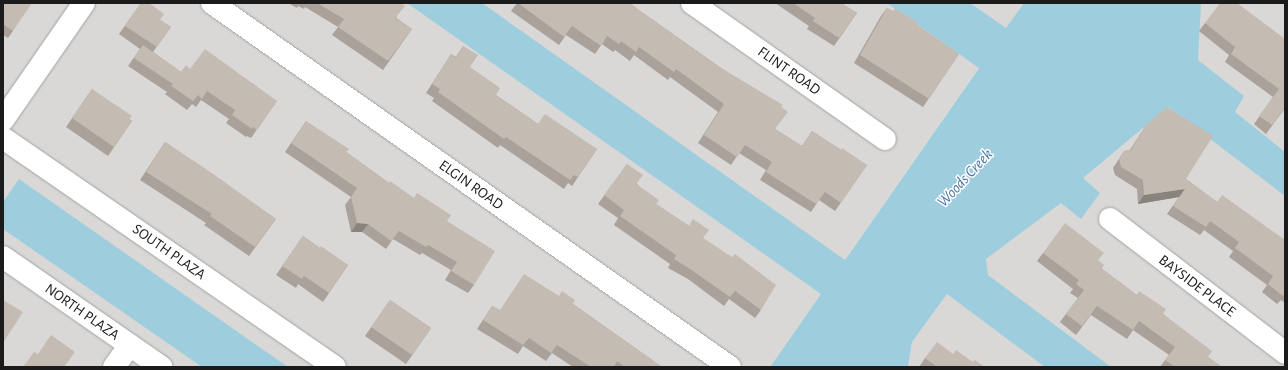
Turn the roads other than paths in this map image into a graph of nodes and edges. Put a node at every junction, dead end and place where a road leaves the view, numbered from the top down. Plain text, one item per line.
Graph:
1 (84, 3) edge
2 (212, 3) edge
3 (692, 3) edge
4 (3, 120) edge
5 (3, 138) edge
6 (885, 139) dead end
7 (1110, 219) dead end
8 (3, 257) edge
9 (130, 345) junction
10 (1285, 352) edge
11 (114, 367) edge
12 (161, 367) edge
13 (335, 367) edge
14 (730, 367) edge

1 - 4 street
2 - 14 street, ELGIN ROAD
3 - 6 street, FLINT ROAD
5 - 13 street, SOUTH PLAZA
7 - 10 street, BAYSIDE PLACE
8 - 9 street, NORTH PLAZA
9 - 11 street
9 - 12 street, NORTH PLAZA

